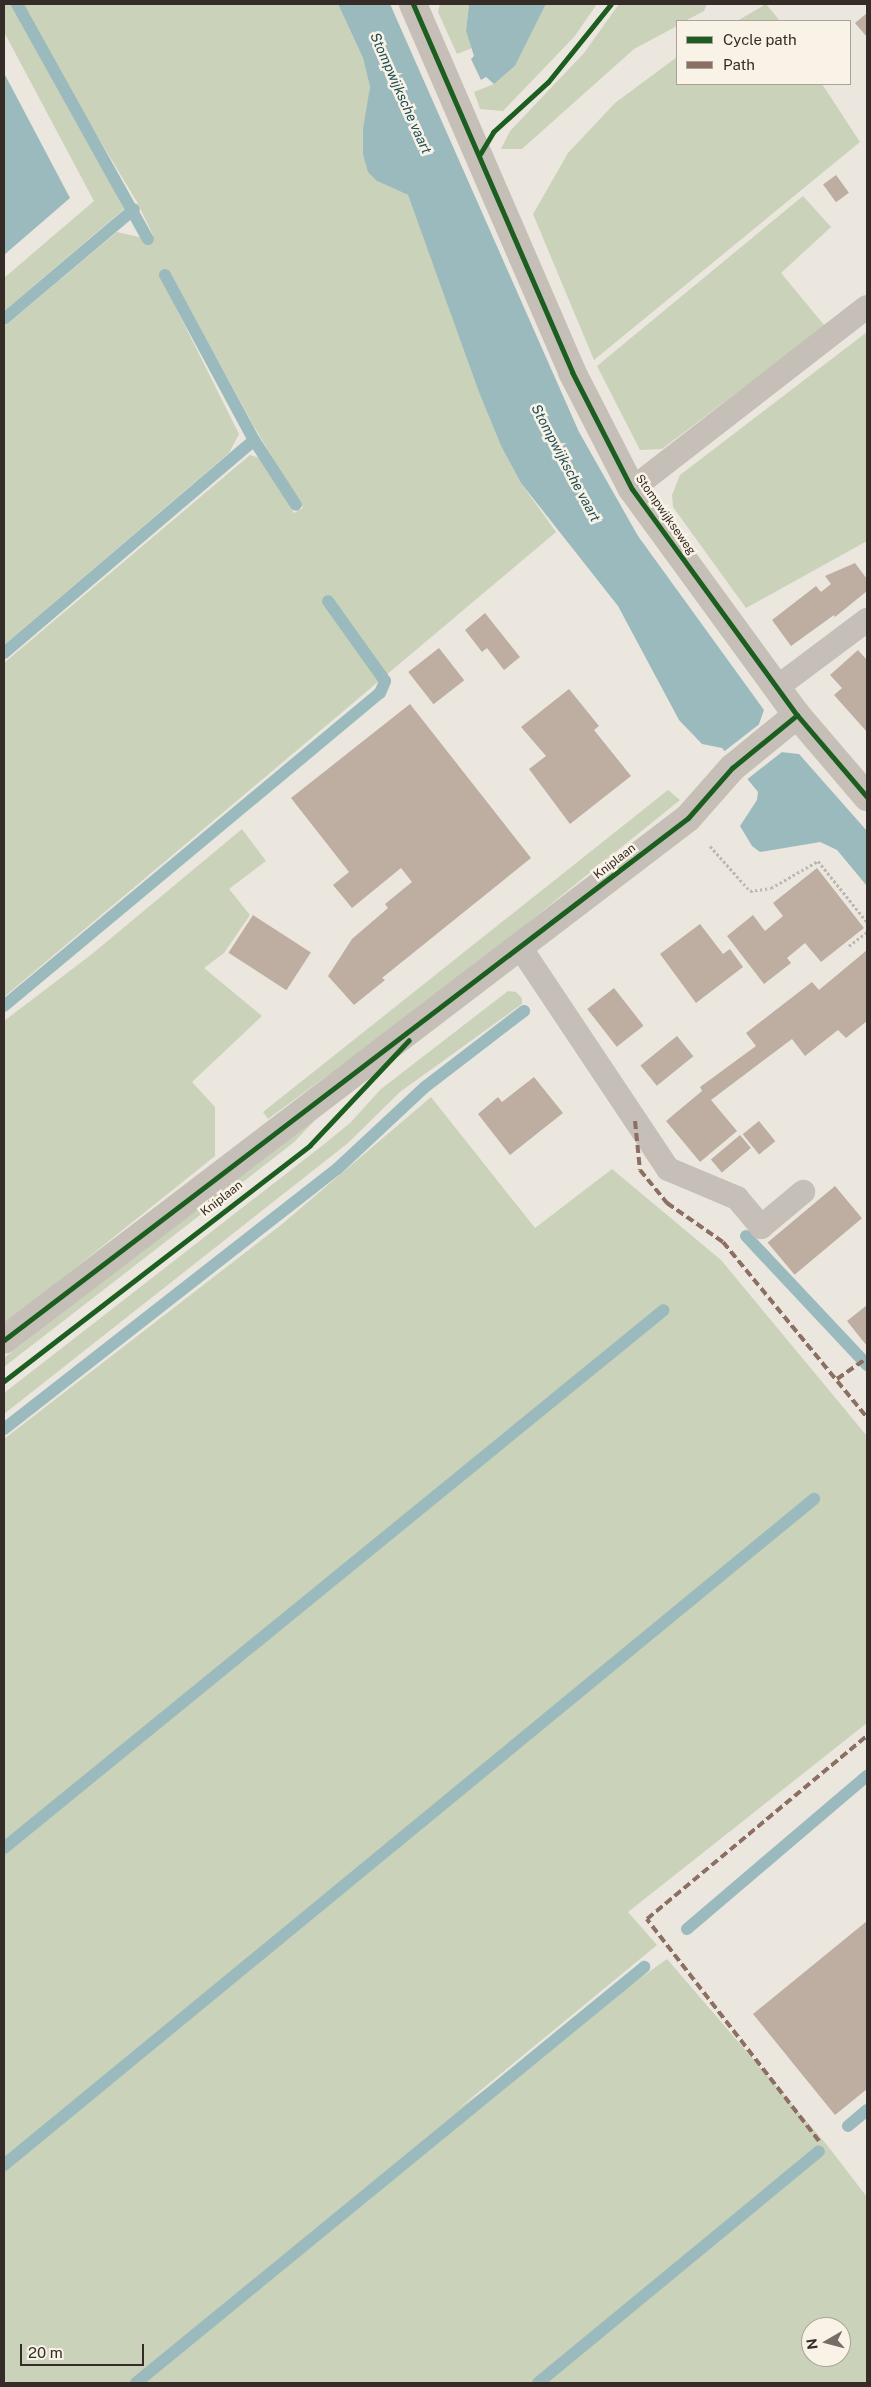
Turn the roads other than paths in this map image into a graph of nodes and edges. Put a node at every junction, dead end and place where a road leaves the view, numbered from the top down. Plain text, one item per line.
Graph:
1 (413, 4) edge
2 (867, 307) edge
3 (632, 489) junction
4 (867, 620) edge
5 (776, 688) junction
6 (797, 715) junction
7 (867, 797) edge
8 (520, 947) junction
9 (803, 1192) dead end
10 (4, 1340) edge

1 - 3 street, Stompwijkseweg
2 - 3 lane
3 - 5 street, Stompwijkseweg
4 - 5 lane
5 - 6 street, Stompwijkseweg
6 - 7 street, Stompwijkseweg
6 - 8 street, Kniplaan
8 - 9 lane
8 - 10 street, Kniplaan

